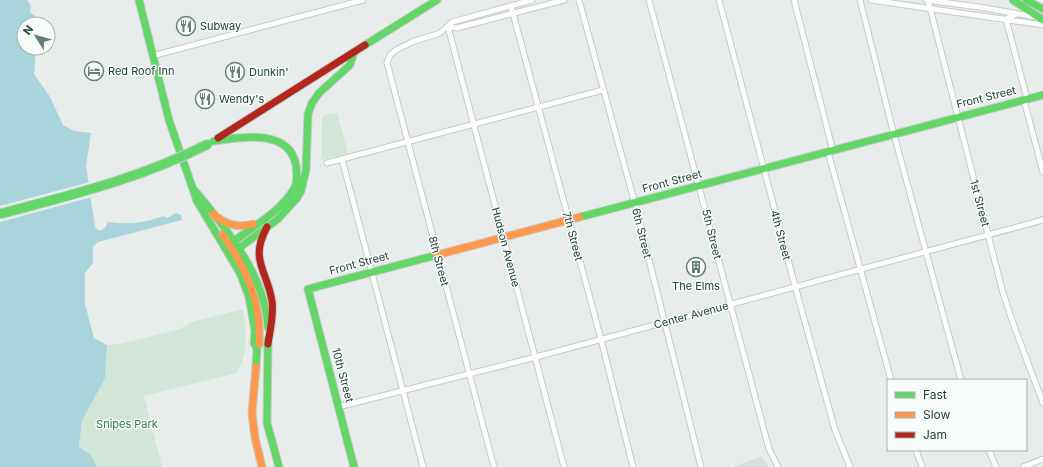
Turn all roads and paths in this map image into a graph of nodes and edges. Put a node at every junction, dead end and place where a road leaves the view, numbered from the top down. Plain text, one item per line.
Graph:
1 (139, 0) edge
2 (362, 0) edge
3 (437, 0) edge
4 (532, 0) edge
5 (564, 0) edge
6 (579, 0) edge
7 (649, 0) edge
8 (719, 0) edge
9 (794, 0) edge
10 (860, 0) edge
11 (871, 0) edge
12 (925, 0) edge
13 (928, 0) edge
14 (1013, 0) edge
15 (1026, 0) edge
16 (545, 2) edge
17 (511, 6) junction
18 (930, 8) junction
19 (513, 14) junction
20 (1019, 14) junction
21 (1042, 18) edge
22 (1006, 19) junction
23 (448, 27) junction
24 (354, 52) junction
25 (152, 56) junction
26 (603, 90) junction
27 (1043, 95) edge
28 (1026, 100) junction
29 (539, 108) junction
30 (958, 116) junction
31 (473, 125) junction
32 (894, 135) junction
33 (408, 142) junction
34 (211, 143) junction
35 (830, 151) junction
36 (342, 159) junction
37 (327, 163) dead end
38 (763, 169) junction
39 (1043, 172) edge
40 (700, 186) junction
41 (635, 204) junction
42 (209, 213) junction
43 (0, 214) edge
44 (266, 220) junction
45 (1043, 220) edge
46 (569, 221) junction
47 (988, 234) junction
48 (503, 238) junction
49 (235, 245) junction
50 (925, 251) junction
51 (438, 254) junction
52 (859, 269) junction
53 (372, 272) junction
54 (795, 286) junction
55 (308, 289) joint
56 (731, 305) junction
57 (666, 322) junction
58 (601, 339) junction
59 (268, 344) junction
60 (256, 348) junction
61 (536, 357) junction
62 (469, 373) junction
63 (891, 379) edge
64 (961, 379) edge
65 (403, 390) junction
66 (1043, 402) edge
67 (338, 407) junction
68 (916, 451) edge
69 (989, 451) edge
70 (1043, 459) edge
71 (262, 467) edge
72 (279, 467) edge
73 (354, 467) edge
74 (423, 467) edge
75 (494, 467) edge
76 (564, 467) edge
77 (633, 467) edge
78 (701, 467) edge
79 (778, 467) edge
80 (850, 467) edge
81 (922, 467) edge
82 (996, 467) edge
83 (1023, 467) edge

1 - 25 main road
2 - 25 street
3 - 24 main road
4 - 17 street
5 - 16 street
6 - 26 street, 6th Street
7 - 40 street, 5th Street
8 - 38 street, 4th Street
9 - 35 street
10 - 32 street
11 - 18 street
12 - 13 street
13 - 18 street, 1st Street
13 - 20 street
14 - 21 main road
15 - 21 main road
16 - 19 street
17 - 19 street, 7th Street
17 - 23 street
18 - 22 street
18 - 30 street, 1st Street
19 - 23 street
19 - 29 street, 7th Street
20 - 21 street
20 - 22 street
21 - 22 street
22 - 28 street
23 - 31 street, Hudson Avenue
23 - 33 street, 8th Street
24 - 34 main road
24 - 44 main road
25 - 42 main road
26 - 29 street
26 - 41 street, 6th Street
27 - 28 main road, Front Street
28 - 30 main road, Front Street
28 - 39 street
29 - 31 street
29 - 46 street, 7th Street
30 - 32 main road, Front Street
30 - 47 street, 1st Street
31 - 33 street
31 - 48 street, Hudson Avenue
32 - 35 main road, Front Street
32 - 50 street
33 - 36 street
33 - 51 street, 8th Street
34 - 43 main road, bridge
34 - 44 main road
35 - 38 main road, Front Street
35 - 52 street
36 - 37 street
36 - 53 street
38 - 40 main road, Front Street
38 - 54 street, 4th Street
40 - 41 main road, Front Street
40 - 56 street, 5th Street
41 - 46 main road, Front Street
41 - 57 street, 6th Street
42 - 44 main road
42 - 49 main road
42 - 60 main road
44 - 49 main road
44 - 59 main road
45 - 47 street, Center Avenue
46 - 48 main road, Front Street
46 - 58 street, 7th Street
47 - 50 street, Center Avenue
47 - 66 street, 1st Street
48 - 51 main road, Front Street
48 - 61 street, Hudson Avenue
49 - 59 main road
49 - 60 main road
50 - 52 street, Center Avenue
50 - 64 street
51 - 53 main road, Front Street
51 - 62 street, 8th Street
52 - 54 street, Center Avenue
52 - 63 street
53 - 55 main road, Front Street
53 - 65 street
54 - 56 street, Center Avenue
54 - 80 street, 4th Street
55 - 67 main road, 10th Street
56 - 57 street, Center Avenue
56 - 79 street, 5th Street
57 - 58 street, Center Avenue
57 - 78 street, 6th Street
58 - 61 street, Center Avenue
58 - 77 street, 7th Street
59 - 72 main road
60 - 71 main road
61 - 62 street, Center Avenue
61 - 76 street, Hudson Avenue
62 - 65 street, Center Avenue
62 - 75 street, 8th Street
65 - 67 street, Center Avenue
65 - 74 street
67 - 73 main road, 10th Street
68 - 81 street
69 - 82 street
70 - 83 street

